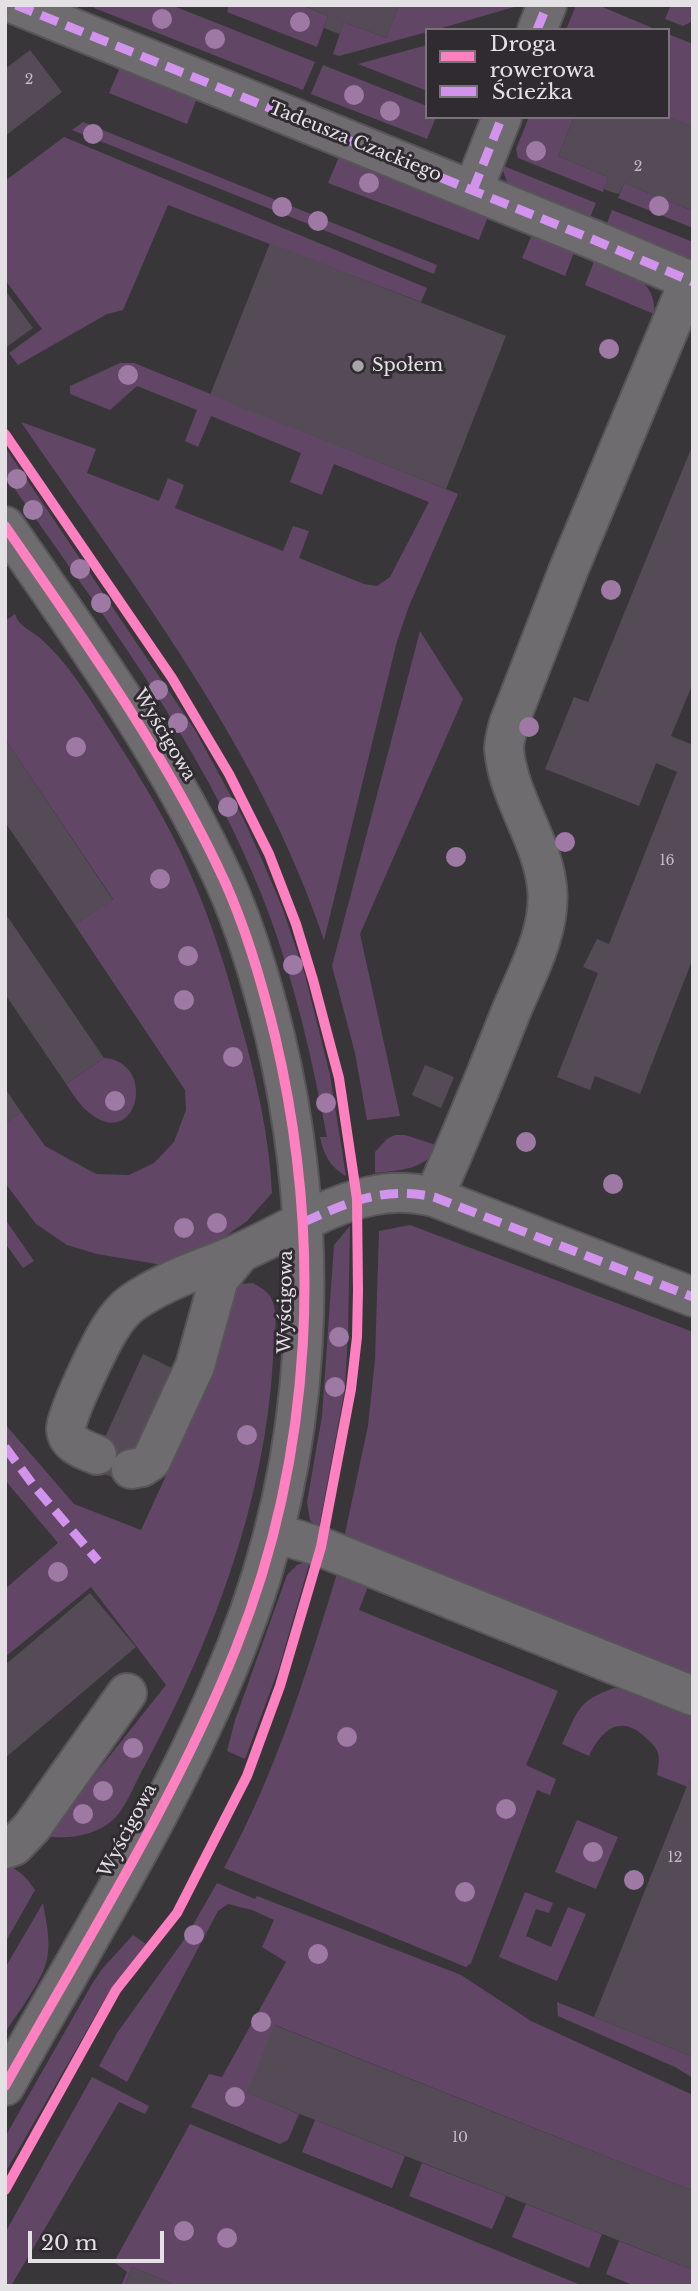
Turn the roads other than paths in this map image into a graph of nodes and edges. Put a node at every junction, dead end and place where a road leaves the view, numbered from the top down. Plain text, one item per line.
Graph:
1 (16, 5) edge
2 (547, 5) edge
3 (538, 28) edge
4 (501, 119) edge
5 (473, 190) junction
6 (691, 281) edge
7 (5, 526) edge
8 (434, 1197) junction
9 (304, 1222) junction
10 (242, 1252) junction
11 (693, 1297) edge
12 (275, 1534) junction
13 (127, 1693) dead end
14 (693, 1696) edge
15 (5, 1849) edge
16 (5, 2086) edge

1 - 5 street, Tadeusza Czackiego
2 - 3 street
4 - 5 street
5 - 6 street, Tadeusza Czackiego
6 - 8 street
7 - 9 street, Wyścigowa
8 - 9 street
8 - 11 street
9 - 10 street
9 - 12 street, Wyścigowa
10 - 10 street
12 - 14 street
12 - 16 street, Wyścigowa
13 - 15 street

